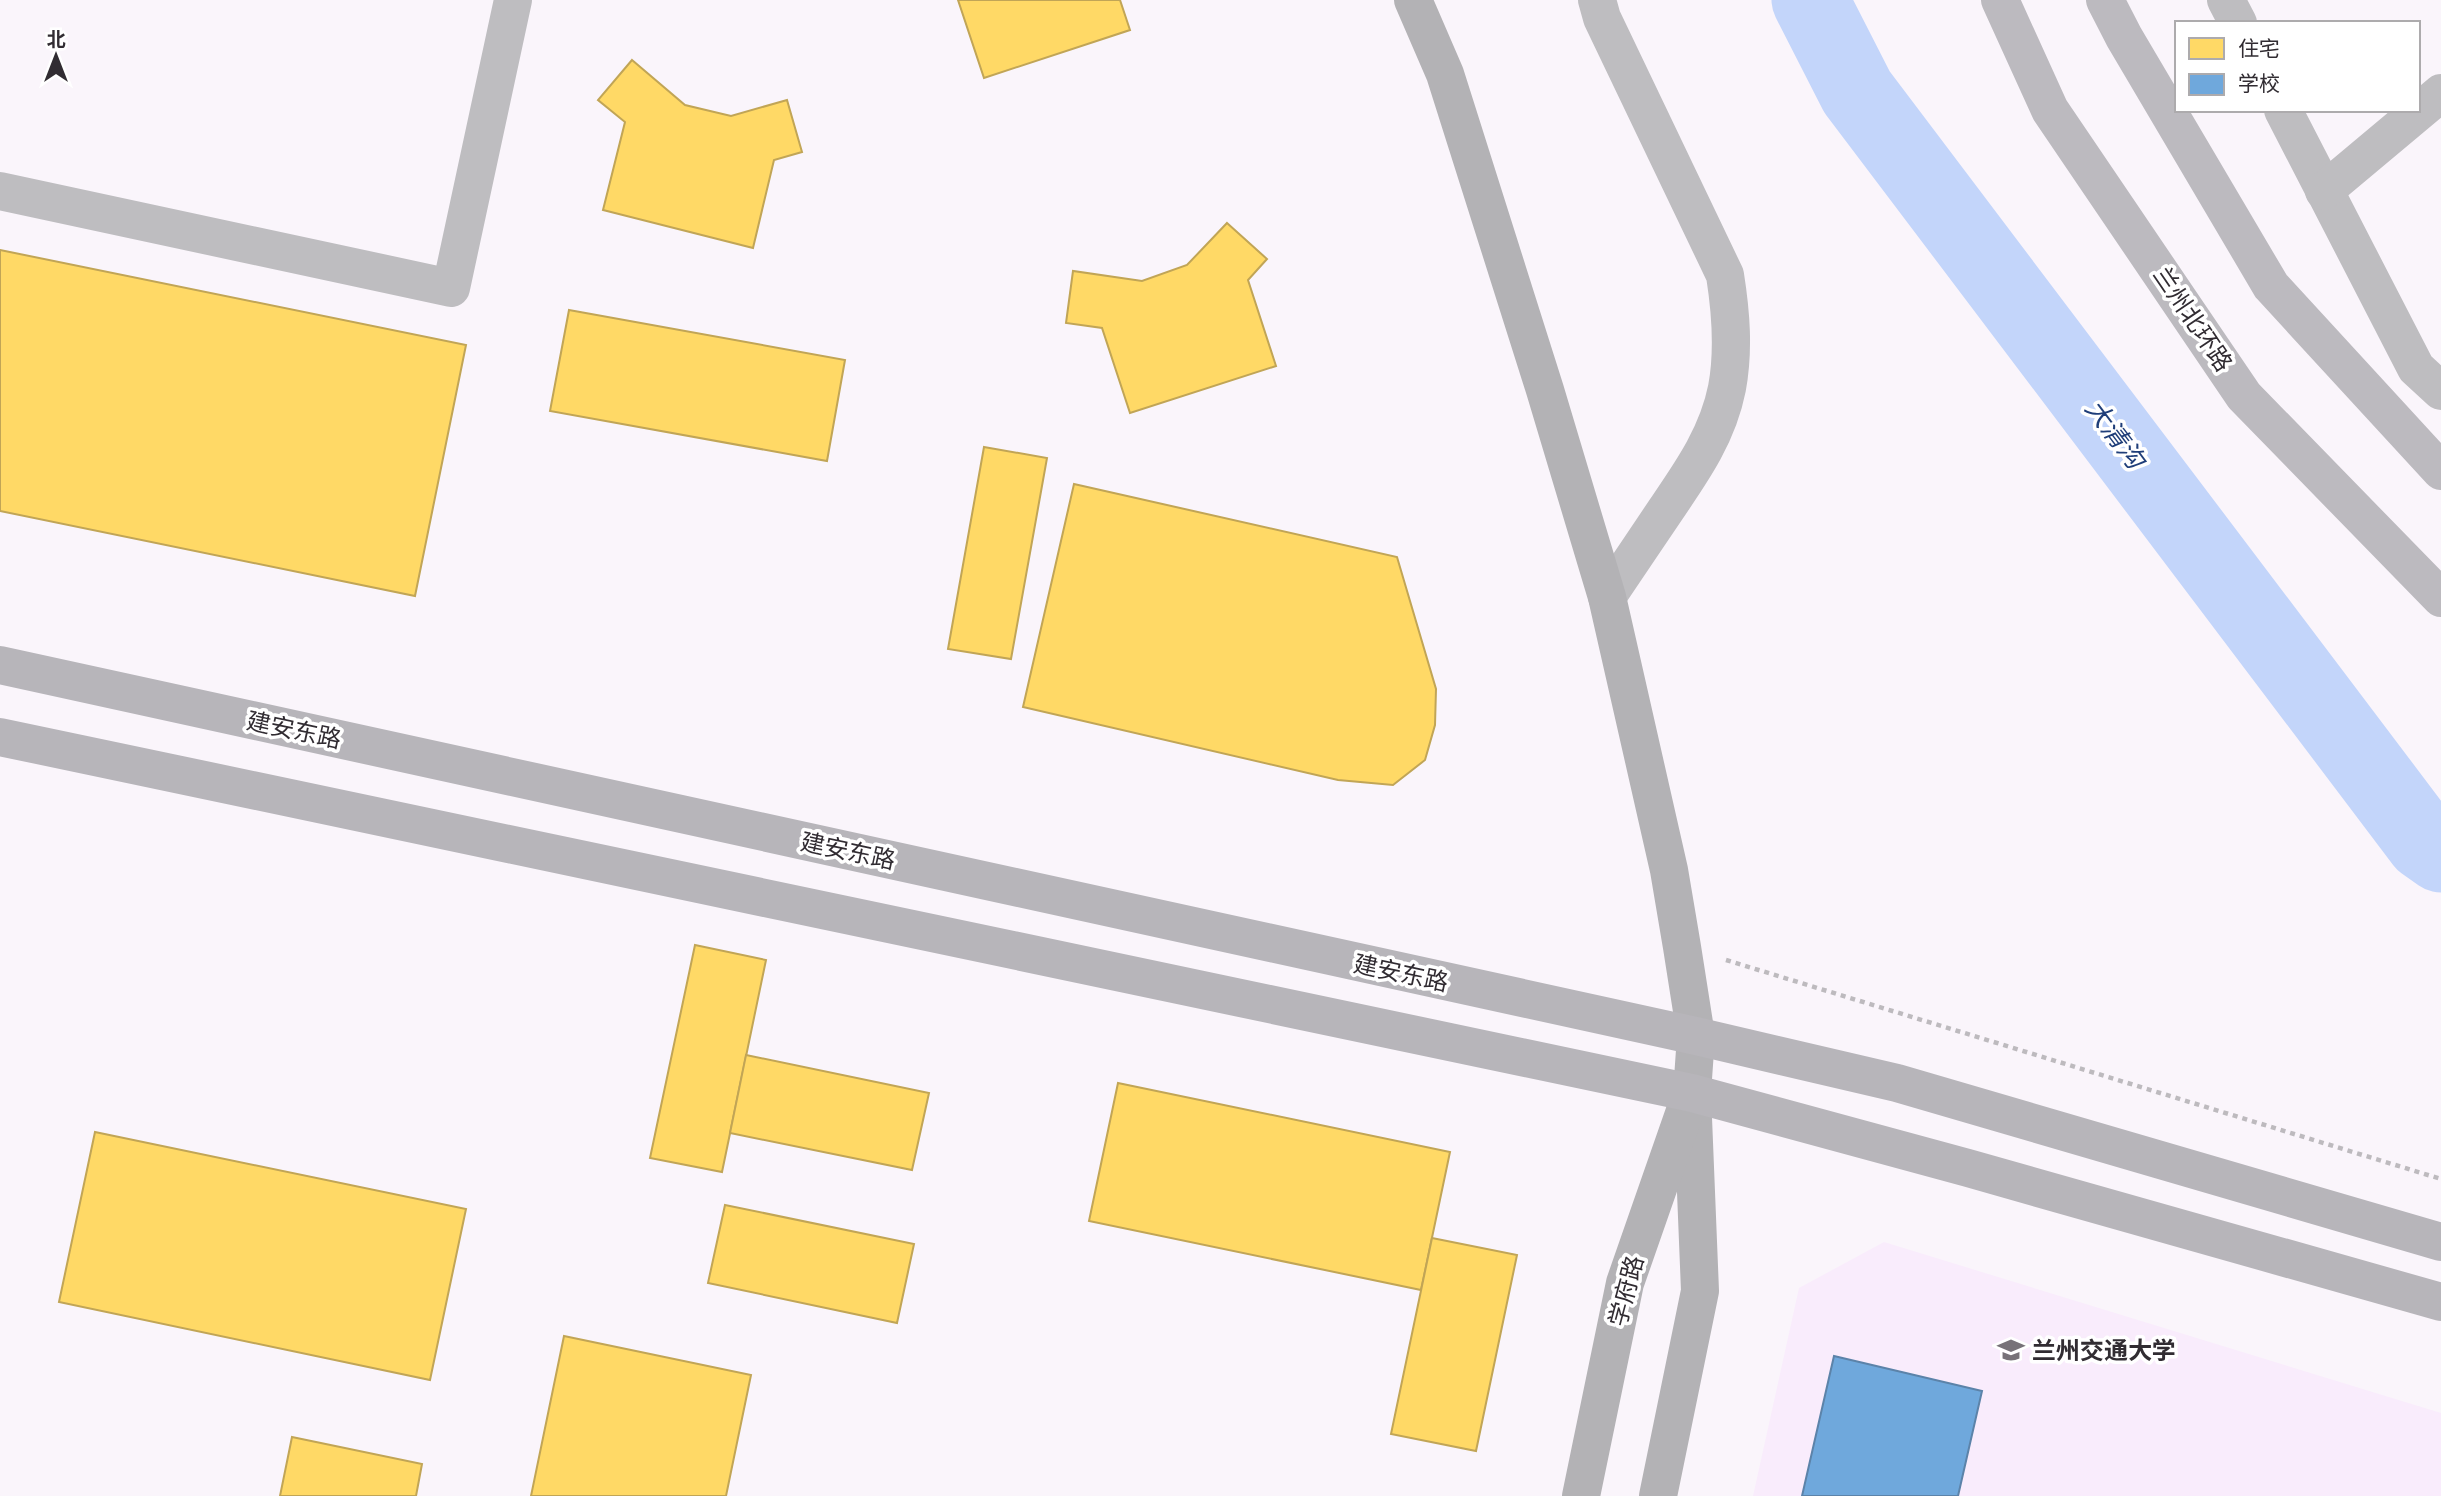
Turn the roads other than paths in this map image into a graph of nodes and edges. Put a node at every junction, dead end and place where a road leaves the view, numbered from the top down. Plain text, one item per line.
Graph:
1 (513, 0) edge
2 (1413, 0) edge
3 (1597, 0) edge
4 (2000, 0) edge
5 (2105, 0) edge
6 (2226, 0) edge
7 (2237, 21) edge
8 (2441, 93) edge
9 (2420, 111) edge
10 (2284, 112) edge
11 (2418, 112) edge
12 (0, 191) edge
13 (2324, 191) junction
14 (2441, 391) edge
15 (2441, 471) edge
16 (1607, 597) junction
17 (2441, 598) edge
18 (0, 665) edge
19 (0, 737) edge
20 (1696, 1036) junction
21 (1692, 1093) junction
22 (2441, 1242) edge
23 (2441, 1302) edge
24 (1581, 1496) edge
25 (1658, 1496) edge

1 - 12 street
2 - 16 main road
3 - 16 street
4 - 17 highway, 兰州北环路
5 - 15 highway
6 - 7 street
8 - 9 street
10 - 13 street
11 - 13 street
13 - 14 street
16 - 20 main road
18 - 20 main road, 建安东路
19 - 21 main road
20 - 21 main road
20 - 22 main road, 建安东路
21 - 23 main road
21 - 24 main road, 学府路
21 - 25 main road

